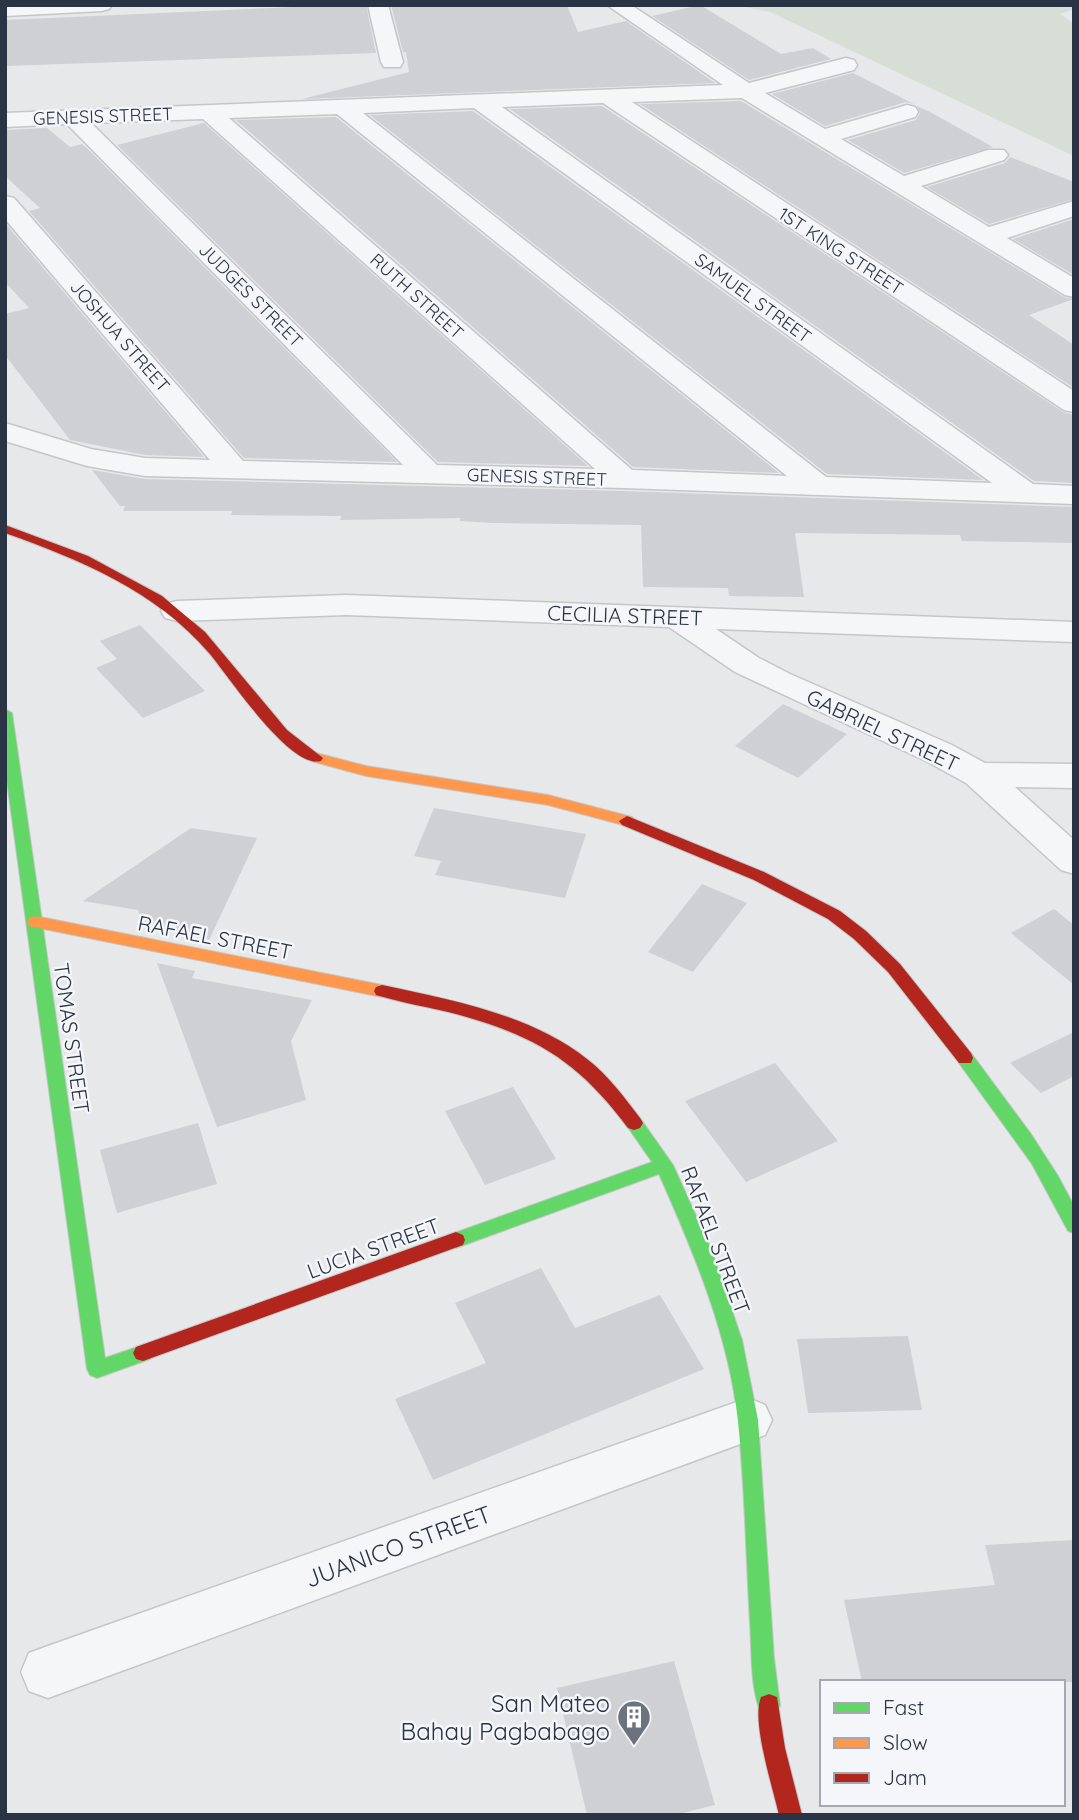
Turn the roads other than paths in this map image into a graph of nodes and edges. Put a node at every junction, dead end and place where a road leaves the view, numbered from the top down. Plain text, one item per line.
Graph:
1 (102, 5) edge
2 (378, 5) edge
3 (617, 5) edge
4 (68, 6) edge
5 (5, 10) edge
6 (392, 62) dead end
7 (846, 65) dead end
8 (746, 91) junction
9 (609, 97) junction
10 (480, 102) junction
11 (342, 107) junction
12 (907, 112) dead end
13 (210, 113) junction
14 (72, 117) junction
15 (5, 120) edge
16 (822, 137) junction
17 (996, 155) dead end
18 (901, 185) junction
19 (5, 203) edge
20 (1074, 208) edge
21 (986, 236) junction
22 (1074, 289) edge
23 (1074, 404) edge
24 (11, 442) edge
25 (235, 470) junction
26 (429, 474) junction
27 (624, 479) junction
28 (817, 485) junction
29 (1026, 493) junction
30 (1074, 495) edge
31 (5, 529) edge
32 (177, 611) junction
33 (678, 618) junction
34 (1074, 632) edge
35 (5, 713) edge
36 (979, 775) junction
37 (1074, 776) edge
38 (1074, 862) edge
39 (35, 922) junction
40 (664, 1165) junction
41 (1074, 1226) edge
42 (97, 1369) joint
43 (748, 1420) junction
44 (48, 1672) dead end
45 (791, 1815) edge

1 - 4 street
2 - 6 street
3 - 8 street
4 - 5 street
7 - 8 street, GENESIS STREET
8 - 9 street, GENESIS STREET
8 - 16 street
9 - 10 street, GENESIS STREET
9 - 23 street, 1ST KING STREET
10 - 11 street, GENESIS STREET
10 - 29 street, SAMUEL STREET
11 - 13 street, GENESIS STREET
11 - 28 street
12 - 16 street
13 - 14 street, GENESIS STREET
13 - 27 street, RUTH STREET
14 - 15 street, GENESIS STREET
14 - 26 street, JUDGES STREET
16 - 18 street
17 - 18 street
18 - 21 street
19 - 25 street, JOSHUA STREET
20 - 21 street
21 - 22 street
24 - 25 street, GENESIS STREET
25 - 26 street, GENESIS STREET
26 - 27 street, GENESIS STREET
27 - 28 street, GENESIS STREET
28 - 29 street, GENESIS STREET
29 - 30 street, GENESIS STREET
31 - 32 street
32 - 33 street, CECILIA STREET
32 - 41 street
33 - 34 street, CECILIA STREET
33 - 36 street, GABRIEL STREET
35 - 39 street, TOMAS STREET
36 - 37 street
36 - 38 street, GABRIEL STREET
39 - 40 street, RAFAEL STREET
39 - 42 street, TOMAS STREET
40 - 42 street, LUCIA STREET
40 - 43 street, RAFAEL STREET
43 - 44 street, JUANICO STREET
43 - 45 street, RAFAEL STREET

